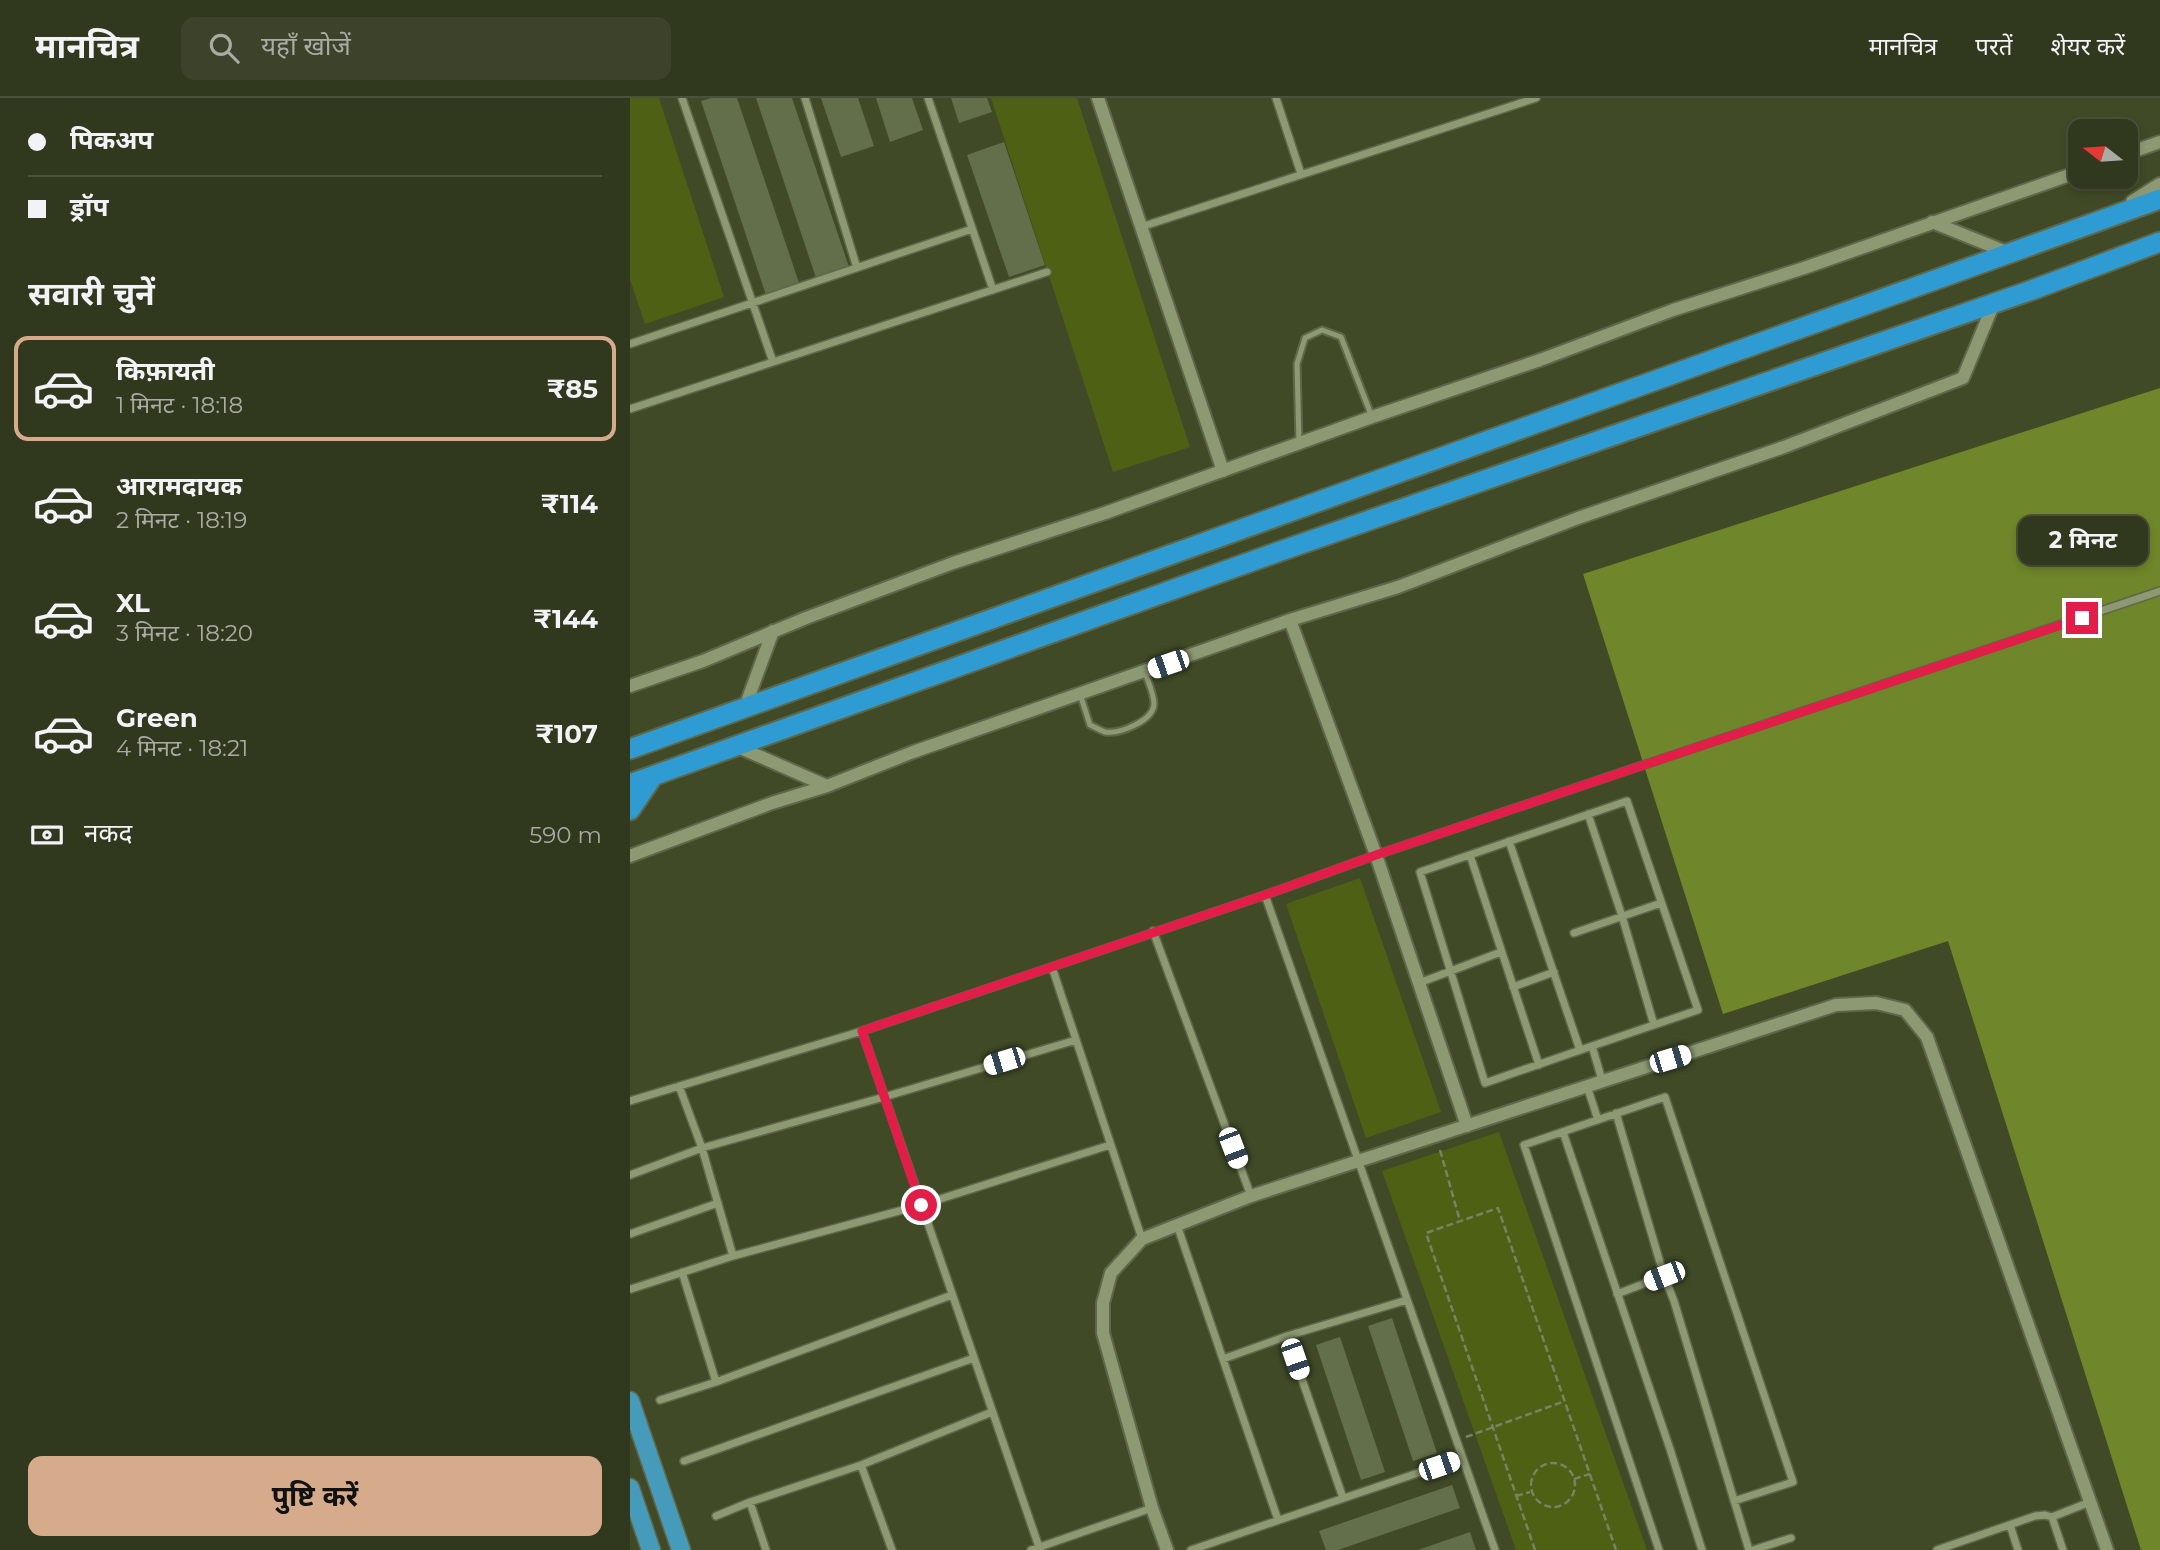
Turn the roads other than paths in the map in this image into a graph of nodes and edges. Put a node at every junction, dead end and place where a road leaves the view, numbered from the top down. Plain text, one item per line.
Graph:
1 (682, 98) edge
2 (805, 98) edge
3 (928, 98) edge
4 (1098, 98) edge
5 (1276, 98) edge
6 (1536, 98) edge
7 (2160, 142) edge
8 (2138, 150) edge
9 (1301, 174) junction
10 (2068, 175) edge
11 (2160, 185) edge
12 (2160, 199) edge
13 (2108, 218) junction
14 (1932, 222) junction
15 (1141, 227) junction
16 (972, 229) junction
17 (2160, 242) edge
18 (2009, 253) junction
19 (2160, 253) edge
20 (2122, 257) junction
21 (857, 268) junction
22 (1046, 272) dead end
23 (993, 290) junction
24 (753, 303) junction
25 (1994, 303) junction
26 (630, 344) edge
27 (773, 362) junction
28 (630, 408) edge
29 (1372, 417) junction
30 (1299, 443) junction
31 (1223, 471) junction
32 (2160, 591) edge
33 (1290, 620) junction
34 (773, 631) junction
35 (1145, 672) junction
36 (630, 685) edge
37 (1080, 694) junction
38 (745, 707) junction
39 (736, 746) junction
40 (630, 749) edge
41 (653, 776) junction
42 (630, 784) edge
43 (827, 786) junction
44 (630, 810) edge
45 (1588, 814) junction
46 (1509, 841) junction
47 (1376, 855) junction
48 (1469, 855) junction
49 (630, 856) edge
50 (1265, 895) junction
51 (1661, 903) junction
52 (1622, 916) junction
53 (1153, 931) junction
54 (1574, 933) dead end
55 (1501, 952) junction
56 (1052, 967) junction
57 (1451, 972) junction
58 (1553, 972) junction
59 (1419, 983) junction
60 (1513, 987) junction
61 (1654, 1025) junction
62 (862, 1031) junction
63 (1076, 1040) junction
64 (1592, 1046) junction
65 (1580, 1050) junction
66 (1539, 1065) junction
67 (1602, 1080) junction
68 (679, 1086) junction
69 (1587, 1086) junction
70 (884, 1097) junction
71 (630, 1101) edge
72 (1616, 1113) junction
73 (1598, 1120) junction
74 (1467, 1126) junction
75 (1563, 1132) junction
76 (1110, 1144) junction
77 (702, 1148) junction
78 (1359, 1161) junction
79 (630, 1175) edge
80 (1251, 1196) junction
81 (718, 1203) junction
82 (921, 1205) junction
83 (1177, 1224) junction
84 (630, 1234) edge
85 (1142, 1239) junction
86 (733, 1256) junction
87 (682, 1272) junction
88 (1664, 1276) junction
89 (631, 1289) edge
90 (1617, 1294) junction
91 (952, 1295) junction
92 (1407, 1300) junction
93 (1287, 1336) junction
94 (974, 1358) junction
95 (1223, 1359) junction
96 (716, 1382) junction
97 (660, 1400) dead end
98 (630, 1401) edge
99 (992, 1412) junction
100 (1462, 1458) junction
101 (684, 1461) dead end
102 (861, 1465) junction
103 (630, 1488) edge
104 (1343, 1498) junction
105 (1734, 1501) junction
106 (750, 1502) junction
107 (2090, 1502) junction
108 (1152, 1508) junction
109 (716, 1516) dead end
110 (2052, 1517) junction
111 (1278, 1520) junction
112 (2010, 1525) junction
113 (1791, 1538) dead end
114 (1959, 1546) edge
115 (1036, 1549) edge
116 (651, 1550) edge
117 (681, 1550) edge
118 (766, 1550) edge
119 (892, 1550) edge
120 (1167, 1550) edge
121 (1191, 1550) edge
122 (1495, 1550) edge
123 (1659, 1550) edge
124 (1702, 1550) edge
125 (1751, 1550) edge
126 (1937, 1550) edge
127 (2018, 1550) edge
128 (2063, 1550) edge
129 (2107, 1550) edge

1 - 24 street
2 - 21 street
3 - 16 street
4 - 15 street
5 - 9 street
6 - 9 street
7 - 8 street
9 - 15 street
10 - 14 street
11 - 13 main road
12 - 13 highway
13 - 18 highway
14 - 18 street
14 - 29 street
15 - 31 street
16 - 21 street
16 - 23 street
17 - 20 highway
18 - 38 highway
19 - 20 main road
20 - 25 highway
21 - 24 street
22 - 23 street
23 - 27 street
24 - 26 street
24 - 27 street
25 - 33 street
25 - 39 highway
27 - 28 street
29 - 30 street
29 - 30 lane
30 - 31 street
31 - 34 street
32 - 47 street
33 - 35 street
33 - 47 street
34 - 36 street
34 - 38 street
35 - 37 street
35 - 37 lane
37 - 43 street
38 - 40 highway
39 - 41 highway
39 - 43 street
41 - 42 highway
41 - 44 highway
43 - 49 street
45 - 46 street
45 - 51 street
45 - 52 street
46 - 48 street
46 - 58 street
47 - 50 street
47 - 59 street
48 - 55 street
48 - 57 street
50 - 53 street
50 - 78 street
51 - 52 street
51 - 61 street
52 - 54 street
52 - 61 street
53 - 56 street
53 - 80 street
55 - 57 street
55 - 60 street
56 - 62 street
56 - 63 street
57 - 59 street
57 - 66 street
58 - 60 street
58 - 65 street
59 - 74 street
60 - 66 street
61 - 64 street
62 - 68 street
62 - 70 street
63 - 70 street
63 - 76 street
64 - 65 street
64 - 67 street
65 - 66 street
67 - 69 street
67 - 107 street
68 - 71 street
68 - 77 street
69 - 73 street
69 - 74 street
70 - 77 street
70 - 82 street
72 - 73 street
72 - 88 street
72 - 105 street
73 - 75 street
74 - 78 street
75 - 90 street
75 - 123 street
76 - 82 street
76 - 85 street
77 - 79 street
77 - 81 street
78 - 80 street
78 - 92 street
80 - 83 street
81 - 84 street
81 - 86 street
82 - 86 street
82 - 91 street
83 - 85 street
83 - 95 street
85 - 108 street
86 - 87 street
87 - 89 street
87 - 96 street
88 - 90 street
88 - 105 street
90 - 124 street
91 - 94 street
91 - 96 street
92 - 93 street
92 - 100 street
93 - 95 street
93 - 104 street
94 - 99 street
94 - 101 street
95 - 111 street
96 - 97 street
98 - 117 main road
99 - 102 street
99 - 115 street
100 - 104 street
100 - 122 street
102 - 106 street
102 - 119 street
103 - 116 main road
104 - 111 street
105 - 125 street
106 - 109 street
106 - 118 street
107 - 110 street
107 - 129 street
108 - 115 street
108 - 120 street
110 - 112 street
110 - 128 street
111 - 121 street
112 - 114 street
112 - 127 street
113 - 125 street
114 - 126 street

